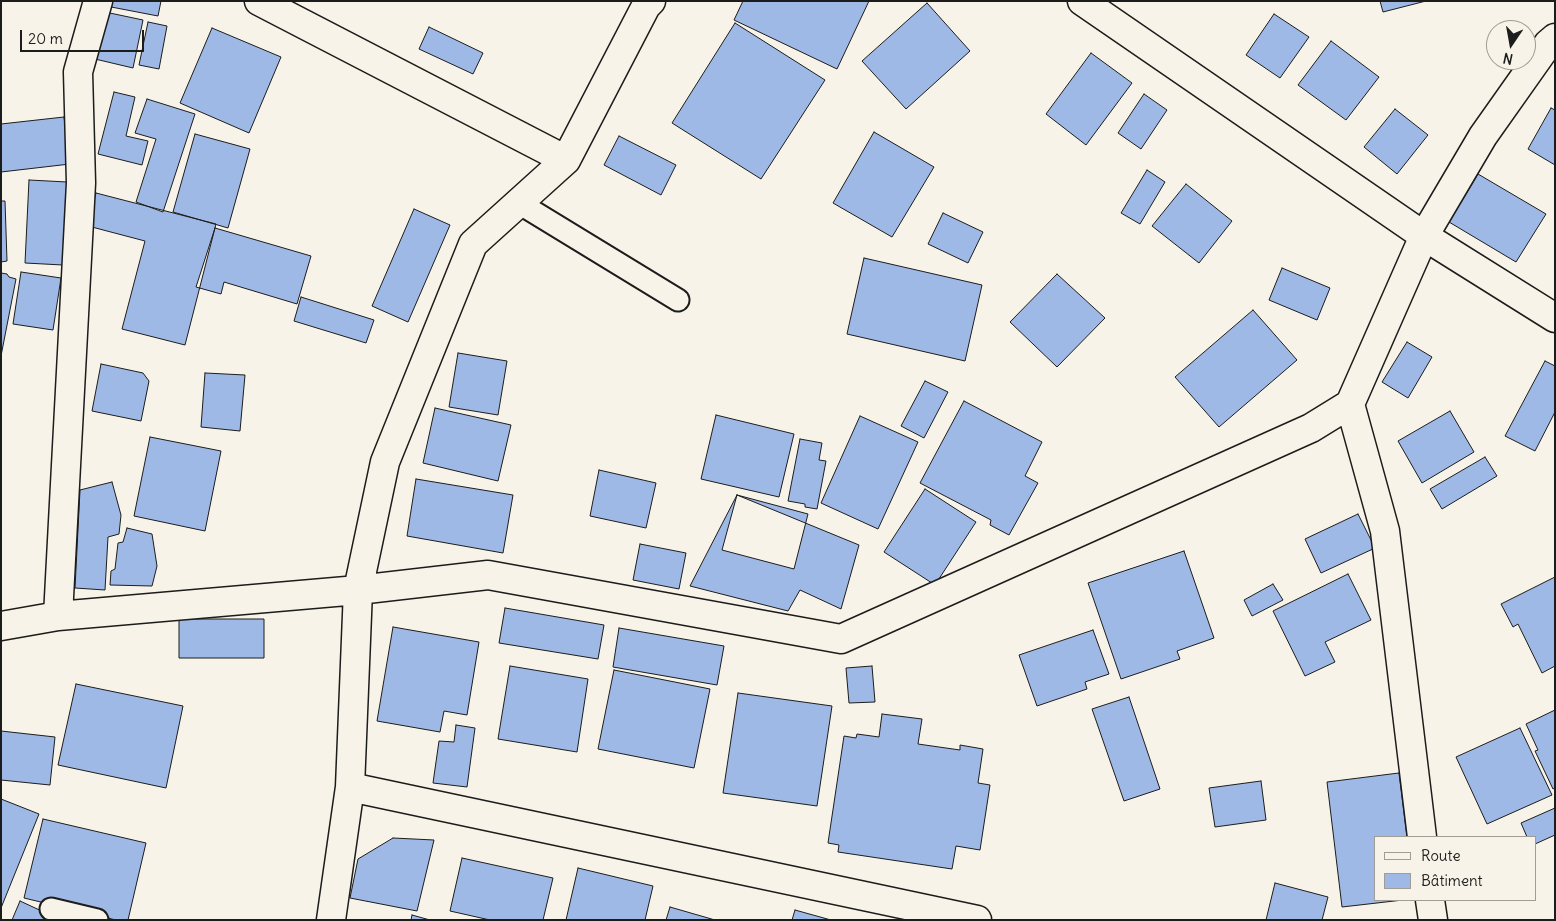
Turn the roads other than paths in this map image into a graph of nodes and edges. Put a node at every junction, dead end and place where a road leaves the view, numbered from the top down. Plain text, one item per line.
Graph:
1 (98, 1) edge
2 (259, 1) edge
3 (651, 1) edge
4 (1082, 1) edge
5 (1555, 38) edge
6 (566, 160) junction
7 (519, 203) junction
8 (1424, 236) junction
9 (678, 300) dead end
10 (1555, 318) edge
11 (1350, 404) junction
12 (358, 590) junction
13 (58, 616) junction
14 (1, 626) edge
15 (350, 787) junction
16 (1422, 836) edge
17 (1430, 901) edge
18 (51, 909) dead end
19 (97, 920) edge
20 (331, 920) edge
21 (977, 920) edge
22 (1432, 920) edge

1 - 13 street
2 - 6 street
3 - 6 street
4 - 8 street
5 - 8 street
6 - 7 street
7 - 9 lane
7 - 12 street
8 - 10 street
8 - 11 street
11 - 12 street
11 - 16 street
12 - 13 street
12 - 15 street
13 - 14 street
15 - 20 street
15 - 21 street
17 - 22 street
18 - 19 lane

